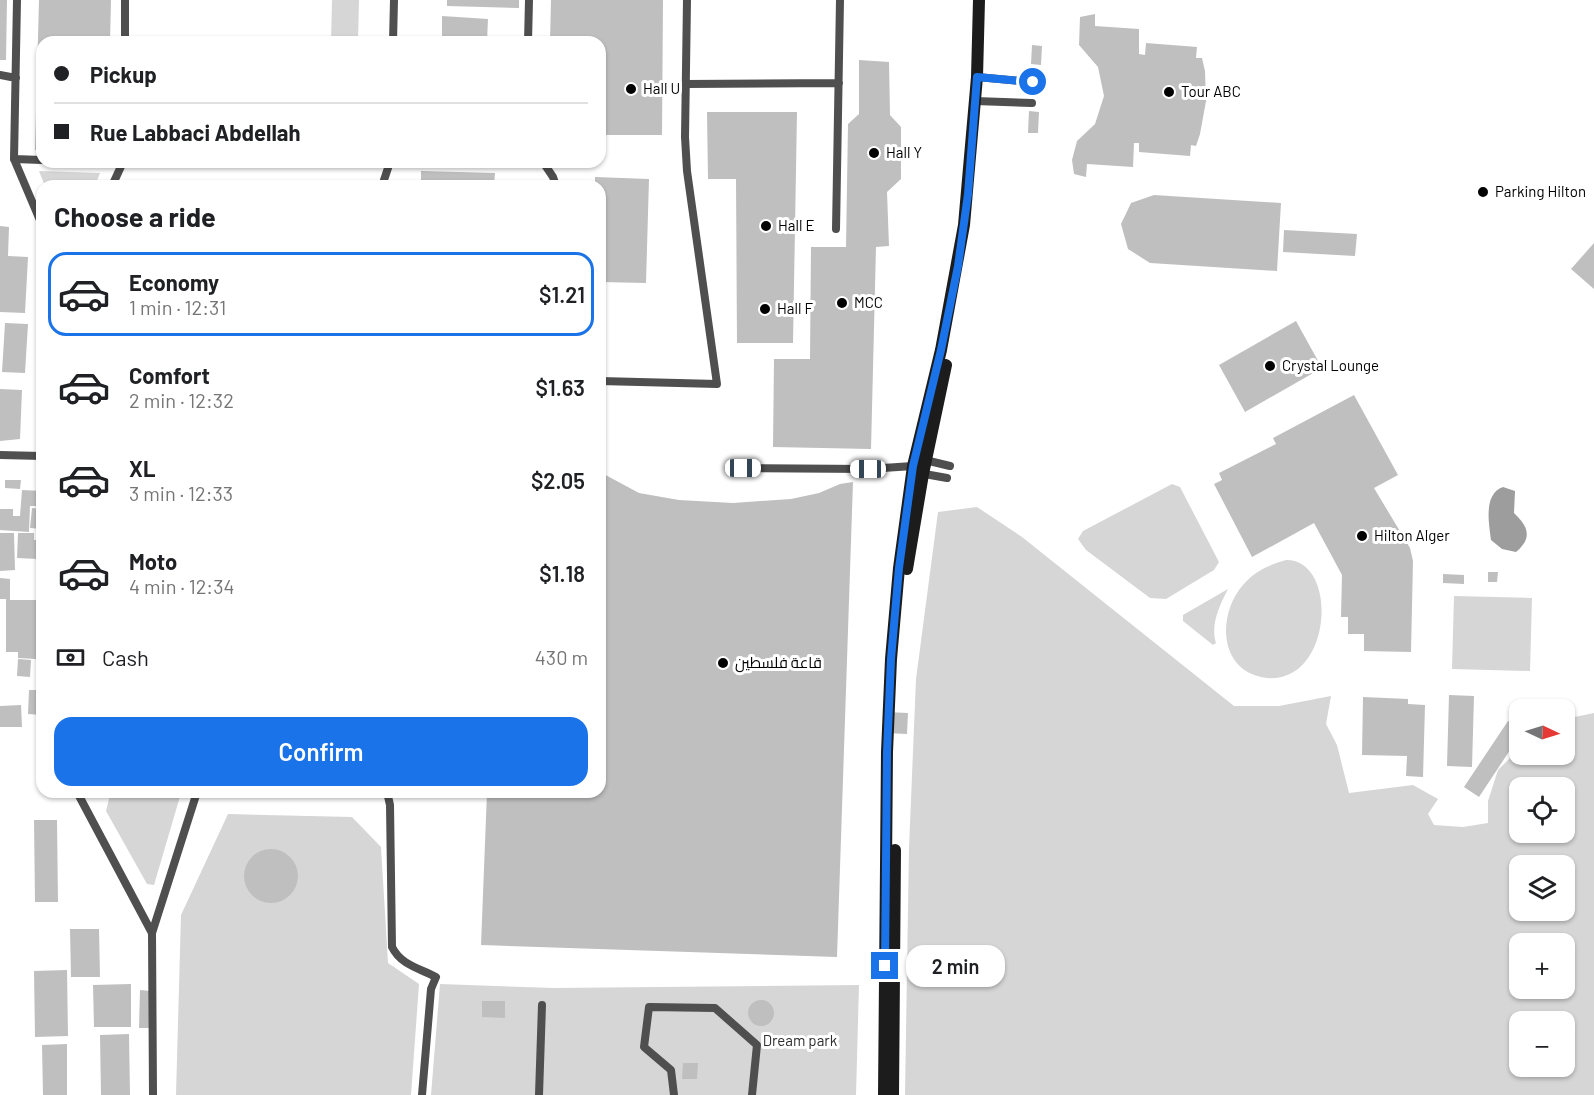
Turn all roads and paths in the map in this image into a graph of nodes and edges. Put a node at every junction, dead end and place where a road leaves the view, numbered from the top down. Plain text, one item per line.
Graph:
1 (17, 0) edge
2 (125, 0) edge
3 (394, 0) edge
4 (529, 0) edge
5 (687, 0) edge
6 (840, 0) edge
7 (979, 0) edge
8 (987, 0) edge
9 (125, 36) edge
10 (393, 36) edge
11 (528, 36) edge
12 (0, 75) edge
13 (16, 78) junction
14 (981, 78) junction
15 (1033, 82) dead end
16 (839, 83) junction
17 (686, 84) junction
18 (979, 101) junction
19 (1032, 103) dead end
20 (14, 159) junction
21 (36, 160) edge
22 (36, 211) edge
23 (836, 229) dead end
24 (606, 381) edge
25 (0, 455) edge
26 (36, 456) edge
27 (925, 460) junction
28 (950, 466) dead end
29 (743, 468) dead end
30 (918, 470) junction
31 (947, 478) dead end
32 (80, 798) edge
33 (195, 798) edge
34 (388, 798) edge
35 (152, 933) junction
36 (542, 1005) dead end
37 (153, 1095) edge
38 (422, 1095) edge
39 (539, 1095) edge
40 (674, 1095) edge
41 (752, 1095) edge
42 (884, 1095) edge
43 (894, 1095) edge

1 - 13 lane
2 - 9 lane
3 - 10 lane
4 - 11 lane
5 - 17 lane
6 - 16 lane
7 - 14 street
8 - 14 street
12 - 13 lane
13 - 20 lane
14 - 15 lane
14 - 18 street
16 - 17 lane
16 - 23 lane
17 - 24 lane
18 - 19 lane
18 - 27 street
18 - 30 street
20 - 21 lane
20 - 22 lane
25 - 26 lane
27 - 28 lane
27 - 30 street
29 - 30 lane
30 - 31 lane
30 - 42 street
30 - 43 street
32 - 35 lane
33 - 35 lane
34 - 38 lane
35 - 37 lane
36 - 39 lane
40 - 41 lane

